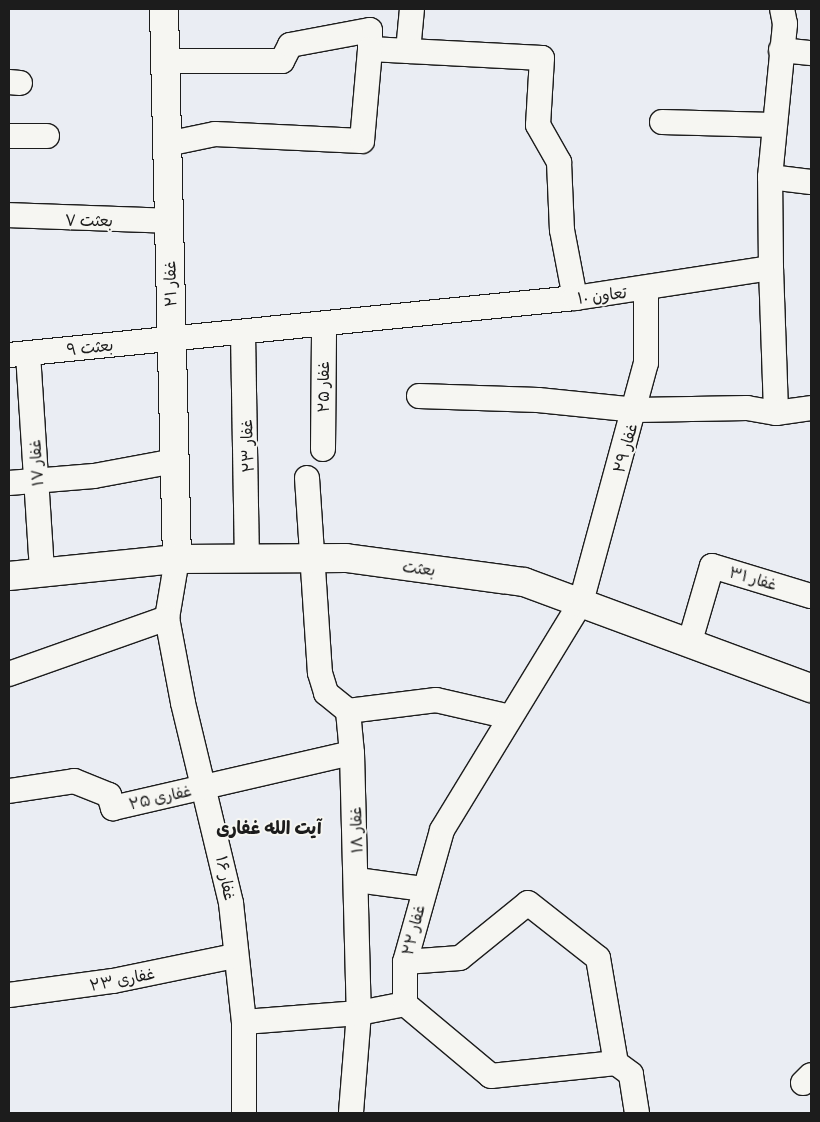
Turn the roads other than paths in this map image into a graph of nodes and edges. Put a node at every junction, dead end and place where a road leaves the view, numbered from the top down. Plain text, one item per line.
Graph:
1 (164, 9) edge
2 (412, 9) edge
3 (782, 9) edge
4 (370, 49) junction
5 (781, 50) junction
6 (408, 51) junction
7 (811, 53) edge
8 (165, 62) junction
9 (662, 122) dead end
10 (772, 125) junction
11 (9, 136) edge
12 (47, 136) dead end
13 (167, 144) junction
14 (770, 177) junction
15 (811, 182) edge
16 (9, 216) edge
17 (169, 221) junction
18 (771, 268) junction
19 (646, 290) junction
20 (575, 298) junction
21 (324, 325) junction
22 (243, 333) junction
23 (172, 338) junction
24 (18, 355) edge
25 (419, 396) dead end
26 (811, 408) edge
27 (636, 410) junction
28 (776, 413) junction
29 (323, 449) dead end
30 (175, 462) junction
31 (307, 478) dead end
32 (38, 481) junction
33 (9, 483) edge
34 (315, 558) junction
35 (177, 559) junction
36 (247, 560) junction
37 (42, 573) junction
38 (9, 576) edge
39 (811, 596) edge
40 (581, 602) junction
41 (167, 618) junction
42 (690, 641) junction
43 (9, 674) edge
44 (811, 688) edge
45 (348, 711) junction
46 (510, 717) junction
47 (352, 753) junction
48 (204, 787) junction
49 (9, 791) edge
50 (357, 880) junction
51 (424, 888) junction
52 (235, 956) junction
53 (405, 962) junction
54 (9, 995) edge
55 (405, 1004) junction
56 (359, 1013) junction
57 (244, 1022) junction
58 (616, 1063) junction
59 (244, 1113) edge
60 (351, 1113) edge
61 (637, 1113) edge

1 - 8 street, غفار ۲۱
2 - 6 street
3 - 5 street
4 - 6 street
4 - 8 street
4 - 13 street
5 - 7 street
5 - 10 street
6 - 20 street
8 - 13 street, غفار ۲۱
9 - 10 street
10 - 14 street
11 - 12 street
13 - 17 street, غفار ۲۱
14 - 15 street
14 - 18 street
16 - 17 street, بعثت ۷
17 - 23 street, غفار ۲۱
18 - 19 street, تعاون ۱۰
18 - 28 street
19 - 20 street, تعاون ۱۰
19 - 27 street, غفار ۲۹
20 - 21 street, تعاون ۱۰
21 - 22 street, تعاون ۱۰
21 - 29 street, غفار ۲۵
22 - 23 street, تعاون ۱۰
22 - 36 street, غفار ۲۳
23 - 24 street, بعثت ۹
23 - 30 street, غفار ۲۱
24 - 32 street, غفار ۱۷
25 - 27 street
26 - 28 street
27 - 28 street
27 - 40 street, غفار ۲۹
30 - 32 street
30 - 35 street, غفار ۲۱
31 - 34 street
32 - 33 street
32 - 37 street, غفار ۱۷
34 - 36 street, بعثت
34 - 40 street, بعثت
34 - 45 street
35 - 36 street, بعثت
35 - 37 street, بعثت
35 - 41 street, غفار ۱۶
37 - 38 street, بعثت
39 - 42 street, غفار ۳۱
40 - 42 street, بعثت
40 - 46 street, غفار ۲۲
41 - 43 street
41 - 48 street, غفار ۱۶
42 - 44 street, بعثت
45 - 46 street
45 - 47 street, غفار ۱۸
46 - 51 street, غفار ۲۲
47 - 48 street
47 - 50 street, غفار ۱۸
48 - 49 street, غفاری ۲۵
48 - 52 street, غفار ۱۶
50 - 51 street
50 - 56 street, غفار ۱۸
51 - 53 street, غفار ۲۲
52 - 54 street, غفاری ۲۳
52 - 57 street, غفار ۱۶
53 - 55 street, غفار ۲۲
53 - 58 street
55 - 56 street
55 - 58 street
56 - 57 street
56 - 60 street, غفار ۱۸
57 - 59 street, غفار ۱۶
58 - 61 street

